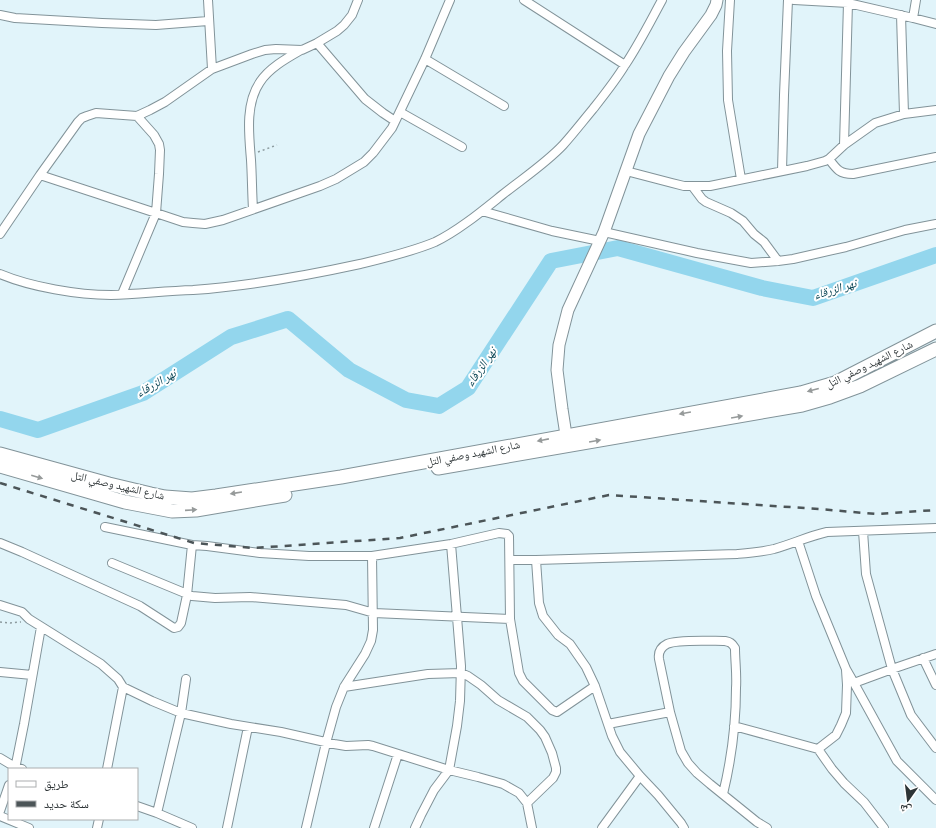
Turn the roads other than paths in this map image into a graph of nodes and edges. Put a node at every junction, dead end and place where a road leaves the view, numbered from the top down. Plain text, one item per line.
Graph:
1 (208, 0) edge
2 (358, 0) edge
3 (450, 0) edge
4 (524, 0) edge
5 (662, 0) edge
6 (717, 0) edge
7 (730, 0) edge
8 (788, 0) edge
9 (794, 0) edge
10 (916, 0) edge
11 (848, 3) junction
12 (0, 15) edge
13 (901, 16) junction
14 (913, 18) junction
15 (208, 21) junction
16 (936, 24) edge
17 (317, 43) junction
18 (302, 50) junction
19 (425, 59) junction
20 (625, 65) junction
21 (212, 69) junction
22 (504, 106) dead end
23 (936, 110) edge
24 (400, 112) junction
25 (904, 114) junction
26 (137, 116) junction
27 (395, 121) junction
28 (844, 145) junction
29 (462, 148) dead end
30 (936, 157) edge
31 (830, 159) junction
32 (626, 171) junction
33 (782, 171) junction
34 (40, 175) junction
35 (741, 179) junction
36 (693, 187) junction
37 (253, 209) junction
38 (482, 211) junction
39 (156, 213) junction
40 (936, 224) edge
41 (0, 234) edge
42 (600, 241) junction
43 (778, 261) junction
44 (0, 274) edge
45 (122, 294) junction
46 (936, 331) edge
47 (936, 349) edge
48 (880, 360) junction
49 (886, 374) junction
50 (566, 435) junction
51 (0, 454) edge
52 (0, 466) edge
53 (164, 503) junction
54 (105, 527) dead end
55 (936, 528) edge
56 (863, 530) junction
57 (798, 541) junction
58 (0, 543) edge
59 (451, 544) junction
60 (192, 545) junction
61 (372, 556) junction
62 (510, 560) junction
63 (536, 560) junction
64 (112, 563) dead end
65 (187, 595) junction
66 (0, 605) edge
67 (374, 613) junction
68 (457, 616) junction
69 (510, 619) junction
70 (41, 627) junction
71 (936, 654) edge
72 (923, 658) junction
73 (846, 669) junction
74 (892, 669) junction
75 (0, 672) edge
76 (461, 673) junction
77 (32, 675) junction
78 (186, 679) dead end
79 (854, 683) junction
80 (936, 685) edge
81 (595, 686) junction
82 (123, 687) junction
83 (344, 687) junction
84 (181, 712) junction
85 (670, 712) junction
86 (608, 724) junction
87 (248, 726) junction
88 (734, 726) junction
89 (326, 742) junction
90 (936, 748) edge
91 (818, 749) junction
92 (398, 754) junction
93 (0, 758) edge
94 (17, 768) edge
95 (107, 768) edge
96 (449, 770) junction
97 (640, 776) junction
98 (8, 788) edge
99 (723, 794) junction
100 (936, 800) edge
101 (527, 803) junction
102 (138, 806) edge
103 (0, 811) edge
104 (157, 813) junction
105 (10, 820) edge
106 (29, 828) edge
107 (192, 828) edge
108 (227, 828) edge
109 (306, 828) edge
110 (374, 828) edge
111 (415, 828) edge
112 (532, 828) edge
113 (602, 828) edge
114 (684, 828) edge
115 (767, 828) edge
116 (884, 828) edge

1 - 15 street
2 - 17 street
3 - 19 street
4 - 20 street
5 - 20 street
6 - 32 street
7 - 35 street
8 - 33 street
9 - 11 street
10 - 14 street
11 - 13 street
11 - 28 street
12 - 15 street
13 - 14 street
13 - 25 street
14 - 16 street
15 - 21 street
17 - 18 street
17 - 27 street
18 - 21 street
18 - 37 street
19 - 22 street
19 - 24 street
20 - 38 street
21 - 26 street
23 - 25 street
24 - 27 street
24 - 29 street
25 - 28 street
26 - 34 street
26 - 39 street
27 - 37 street
28 - 31 street
30 - 31 street
31 - 33 street
32 - 36 street
32 - 42 street
33 - 35 street
34 - 39 street
34 - 41 street
35 - 36 street
36 - 43 street
37 - 39 street
38 - 42 street
38 - 45 street
39 - 45 street
40 - 43 street
42 - 43 street
42 - 50 street
44 - 45 street
46 - 48 main road, شارع الشهيد وصفي التل
47 - 49 main road, شارع الشهيد وصفي التل
48 - 49 main road
48 -> 50 main road, شارع الشهيد وصفي التل
53 -> 49 main road, شارع الشهيد وصفي التل
50 -> 53 main road, شارع الشهيد وصفي التل
51 - 53 main road, شارع الشهيد وصفي التل
52 -> 53 main road, شارع الشهيد وصفي التل
54 - 60 street
55 - 56 street
56 - 57 street
56 - 74 street
57 - 63 street
57 - 73 street
58 - 65 street
59 - 61 street
59 - 62 street
59 - 68 street
60 - 61 street
60 - 65 street
61 - 67 street
62 - 63 street
62 - 69 street
63 - 81 street
64 - 65 street
65 - 67 street
66 - 70 street
67 - 68 street
67 - 83 street
68 - 69 street
68 - 76 street
69 - 81 street
70 - 77 street
70 - 82 street
71 - 72 street
72 - 74 street
72 - 80 street
73 - 79 street
73 - 91 street
74 - 79 street
74 - 90 street
75 - 77 street
76 - 83 street
76 - 96 street
76 - 101 street
77 - 94 street
78 - 84 street
79 - 100 street
81 - 86 street
82 - 84 street
82 - 95 street
83 - 89 street
84 - 87 street
84 - 104 street
85 - 86 street
85 - 88 street
85 - 99 street
86 - 97 street
87 - 89 street
87 - 108 street
88 - 91 street
88 - 99 street
89 - 92 street
89 - 109 street
91 - 116 street
92 - 96 street
92 - 110 street
93 - 94 street
96 - 101 street
96 - 111 street
97 - 113 street
97 - 114 street
98 - 103 street
99 - 115 street
101 - 112 street
102 - 104 street
104 - 107 street
105 - 106 street

